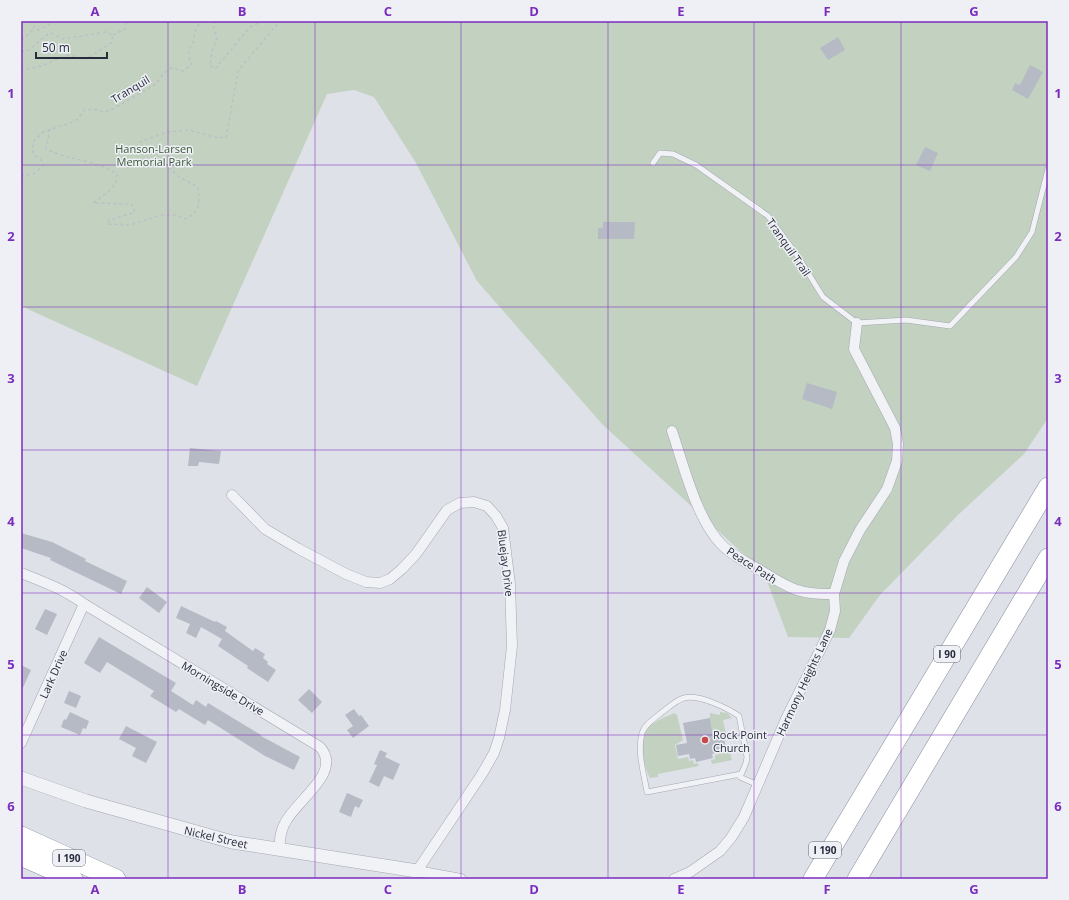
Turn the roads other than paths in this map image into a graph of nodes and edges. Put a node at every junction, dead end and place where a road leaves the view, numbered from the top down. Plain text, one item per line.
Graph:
1 (653, 163) dead end
2 (1048, 169) edge
3 (858, 323) junction
4 (672, 431) dead end
5 (1048, 487) edge
6 (232, 495) dead end
7 (1048, 558) edge
8 (21, 573) edge
9 (834, 594) junction
10 (84, 604) junction
11 (21, 743) edge
12 (741, 774) junction
13 (21, 778) edge
14 (758, 785) junction
15 (847, 822) junction
16 (21, 836) edge
17 (279, 850) junction
18 (21, 856) edge
19 (417, 871) junction
20 (73, 879) edge
21 (116, 879) edge
22 (461, 879) edge
23 (674, 879) edge
24 (803, 879) edge
25 (813, 879) edge
26 (857, 879) edge

1 - 3 lane, Tranquil Trail
2 - 3 lane
3 - 9 street, Harmony Heights Lane
4 - 9 street, Peace Path
5 - 15 highway, I 90
6 - 19 street, Bluejay Drive
7 - 26 highway
8 - 10 street, Morningside Drive
9 - 14 street, Harmony Heights Lane
10 - 11 street, Lark Drive
10 - 17 street, Morningside Drive
12 - 12 lane
12 - 14 lane
13 - 17 street, Nickel Street
14 - 23 street, Harmony Heights Lane
15 - 24 highway, I 190
15 - 25 highway, I 90
16 - 21 highway, I 190
17 - 19 street, Nickel Street
18 - 20 highway, I 190
19 - 22 street

